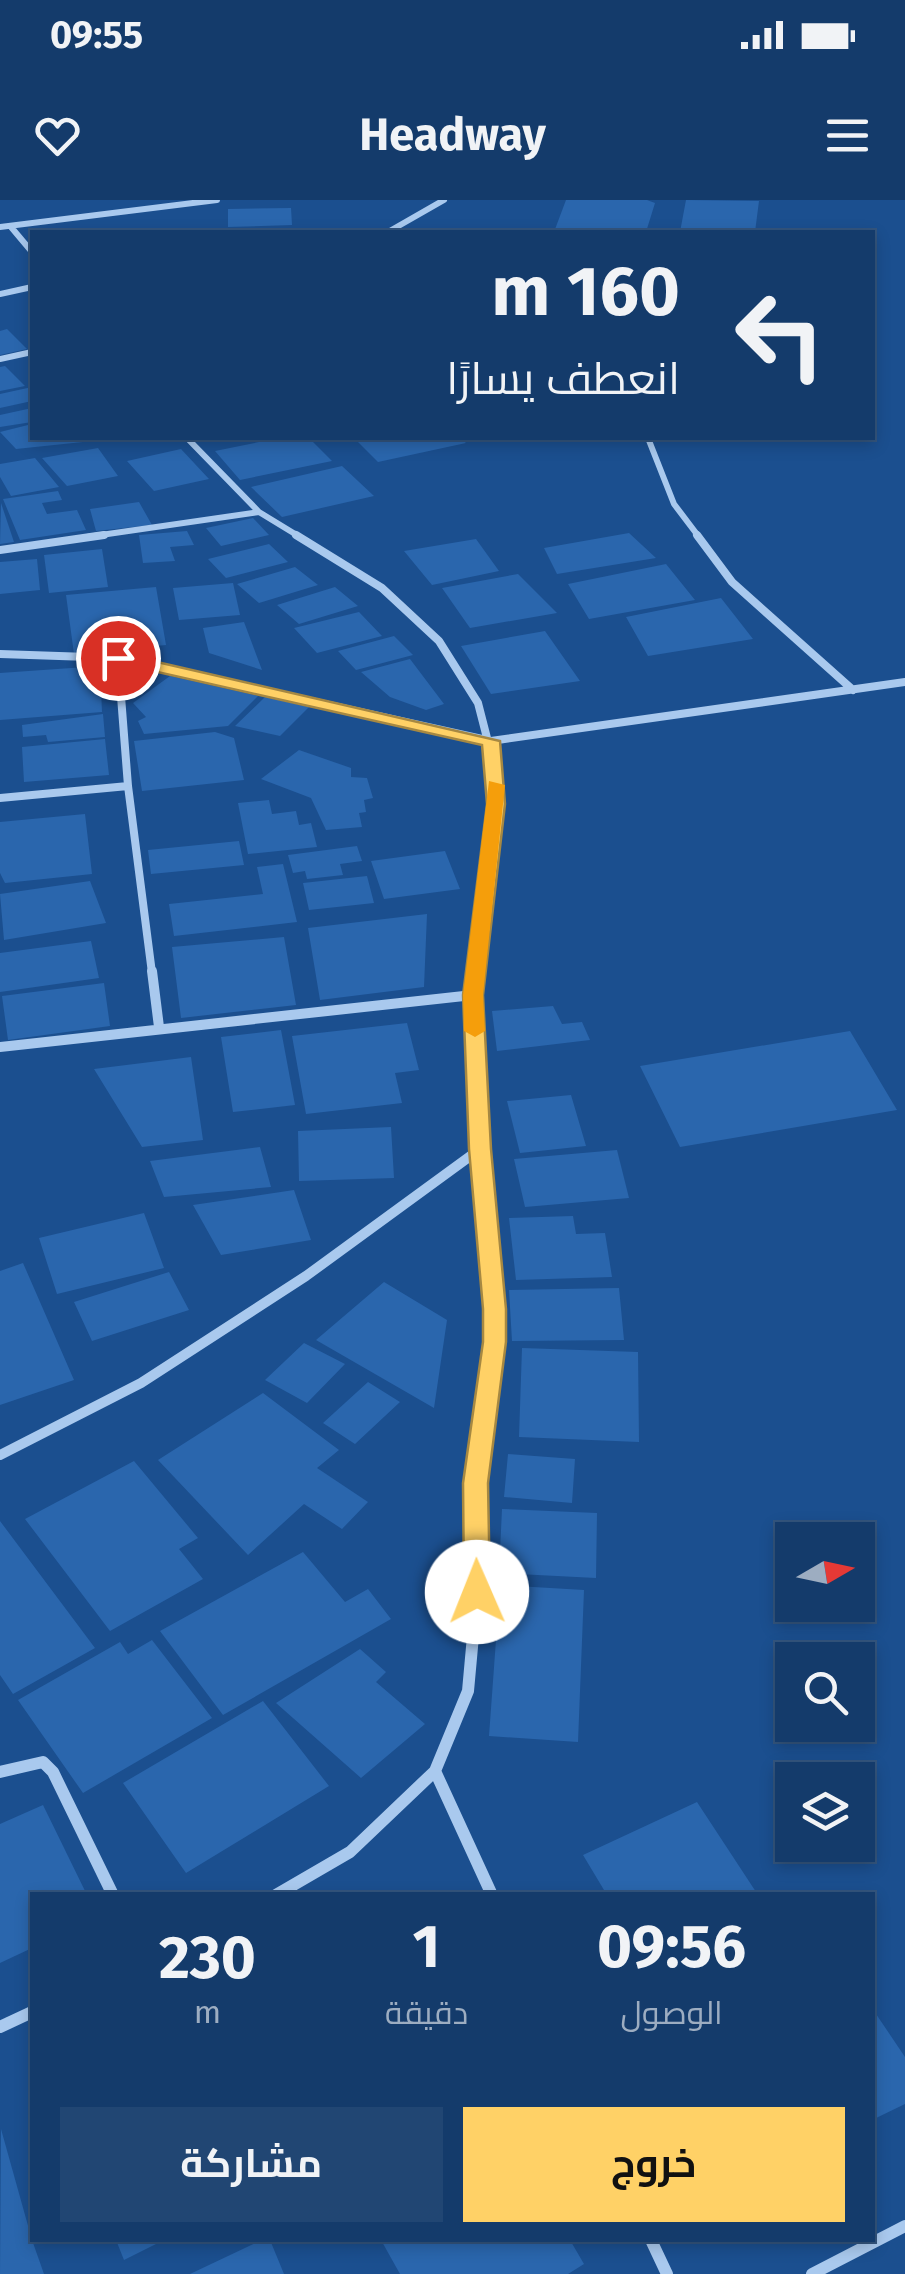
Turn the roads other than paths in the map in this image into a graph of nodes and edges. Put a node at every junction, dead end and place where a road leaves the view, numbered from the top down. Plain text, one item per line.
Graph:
1 (217, 200) edge
2 (444, 200) edge
3 (0, 227) edge
4 (11, 227) junction
5 (392, 230) edge
6 (30, 250) edge
7 (30, 287) edge
8 (0, 294) edge
9 (30, 352) edge
10 (0, 359) edge
11 (189, 440) edge
12 (649, 440) edge
13 (258, 512) junction
14 (0, 550) edge
15 (0, 654) edge
16 (118, 658) junction
17 (905, 682) edge
18 (853, 690) junction
19 (491, 741) junction
20 (128, 786) junction
21 (0, 798) edge
22 (473, 995) junction
23 (159, 1027) junction
24 (0, 1047) edge
25 (480, 1149) junction
26 (0, 1455) edge
27 (435, 1771) junction
28 (0, 1772) edge
29 (112, 1892) edge
30 (281, 1892) edge
31 (491, 1892) edge
32 (30, 2013) edge
33 (0, 2027) edge
34 (905, 2226) edge
35 (875, 2241) edge
36 (652, 2242) edge
37 (874, 2242) edge
38 (667, 2274) edge
39 (812, 2274) edge

1 - 4 street
2 - 5 street
3 - 4 street
4 - 6 street
7 - 8 street
9 - 10 street
11 - 13 street
12 - 18 street
13 - 14 street
13 - 19 street
15 - 16 street
16 - 19 street
16 - 20 street
17 - 18 street
18 - 19 street
19 - 22 street
20 - 21 street
20 - 23 street
22 - 23 street
22 - 25 street
23 - 24 street
25 - 26 street
25 - 27 street
27 - 30 street
27 - 31 street
28 - 29 street
32 - 33 street
34 - 35 street
36 - 38 street
37 - 39 street

